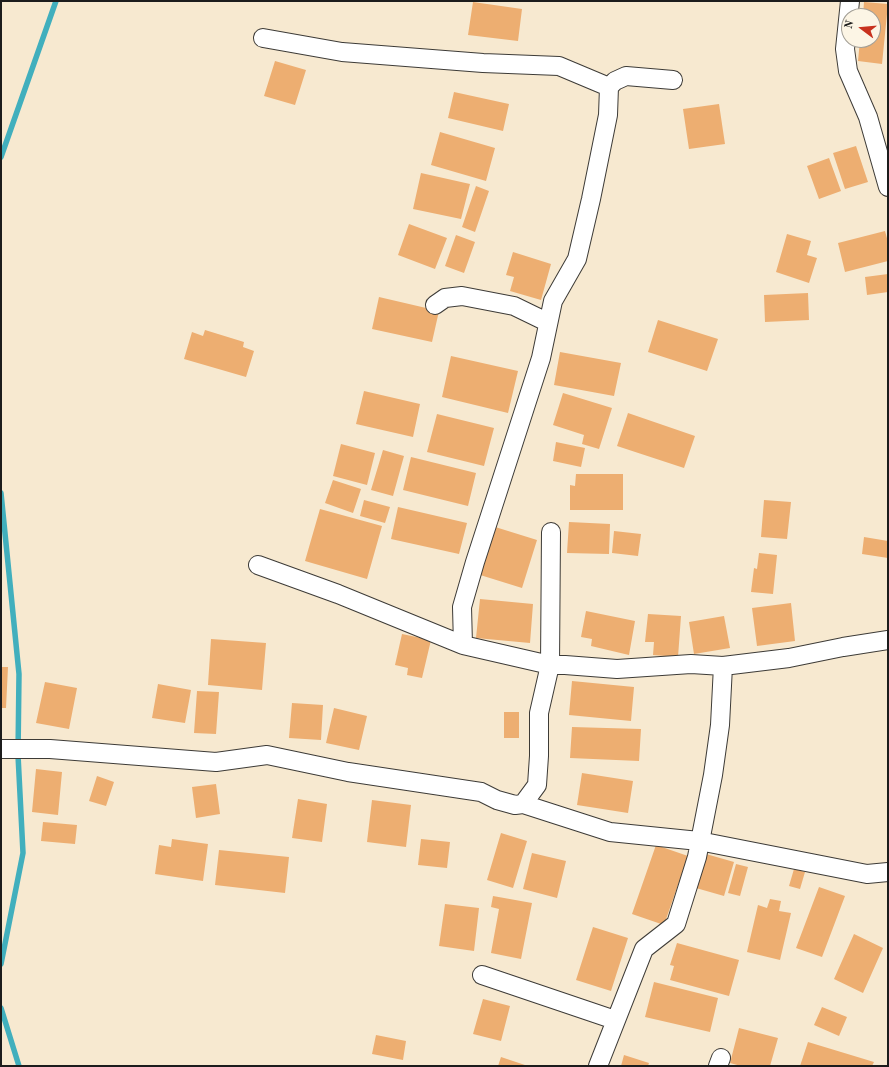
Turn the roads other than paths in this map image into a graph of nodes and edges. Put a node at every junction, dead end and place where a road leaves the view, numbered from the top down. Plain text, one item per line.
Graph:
1 (850, 1) edge
2 (263, 38) dead end
3 (673, 80) dead end
4 (609, 87) junction
5 (888, 187) edge
6 (435, 305) dead end
7 (547, 322) junction
8 (551, 532) dead end
9 (258, 565) dead end
10 (888, 640) edge
11 (463, 645) junction
12 (550, 665) junction
13 (722, 666) junction
14 (1, 749) edge
15 (523, 804) junction
16 (700, 841) junction
17 (888, 872) edge
18 (482, 975) dead end
19 (615, 1020) junction
20 (598, 1066) edge

1 - 5 street
2 - 4 street
3 - 4 street
4 - 7 street
6 - 7 street
7 - 11 street
8 - 12 street
9 - 11 street
10 - 13 street
11 - 12 street
12 - 13 street
12 - 15 street
13 - 16 street
14 - 15 street
15 - 16 street
16 - 17 street
16 - 19 street
18 - 19 street
19 - 20 street

